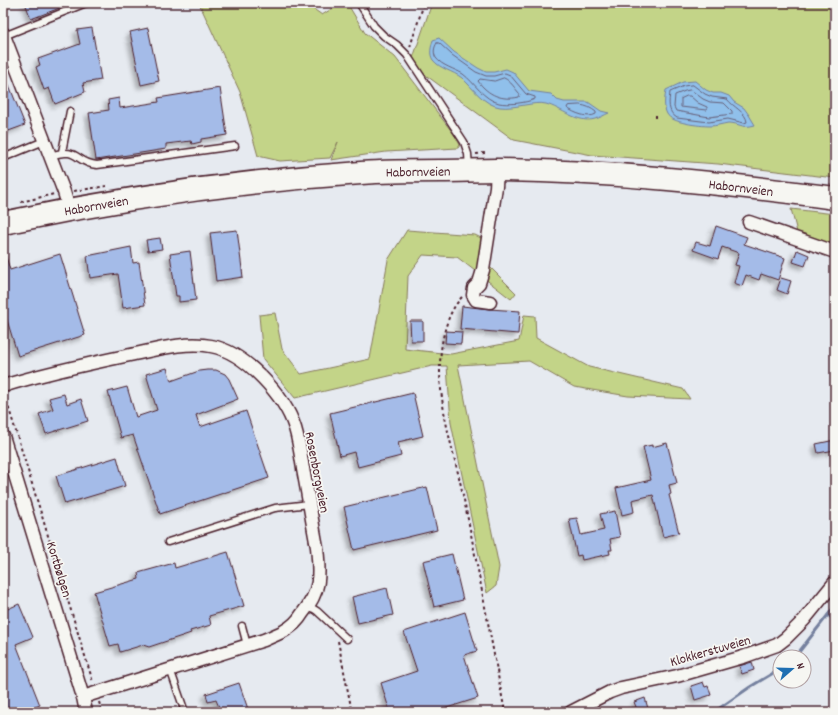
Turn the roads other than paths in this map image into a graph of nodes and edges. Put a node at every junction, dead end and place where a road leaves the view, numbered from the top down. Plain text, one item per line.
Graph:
1 (86, 3) edge
2 (358, 3) edge
3 (4, 35) edge
4 (70, 111) dead end
5 (44, 141) junction
6 (235, 146) dead end
7 (56, 154) junction
8 (3, 158) edge
9 (469, 170) junction
10 (497, 170) junction
11 (835, 198) edge
12 (69, 209) junction
13 (749, 222) dead end
14 (3, 223) edge
15 (835, 252) edge
16 (490, 302) dead end
17 (4, 391) edge
18 (3, 436) edge
19 (309, 504) junction
20 (168, 542) dead end
21 (835, 582) edge
22 (309, 606) junction
23 (242, 626) dead end
24 (347, 639) dead end
25 (247, 645) junction
26 (170, 669) junction
27 (83, 697) junction
28 (86, 712) edge
29 (185, 712) edge
30 (571, 712) edge

1 - 3 lane
2 - 9 lane
3 - 5 street
4 - 7 lane
5 - 7 street
5 - 8 lane
6 - 7 lane
7 - 12 street
9 - 10 highway, Habornveien
9 - 12 highway, Habornveien
10 - 11 highway, Habornveien
10 - 16 street
12 - 14 highway, Habornveien
13 - 15 street
17 - 19 street, Rosenborgveien
18 - 27 street, Kortbølgen
19 - 20 lane
19 - 22 street, Rosenborgveien
21 - 30 street, Klokkerstuveien
22 - 24 lane
22 - 25 street, Rosenborgveien
23 - 25 lane
25 - 26 street, Rosenborgveien
26 - 27 street, Rosenborgveien
26 - 29 lane
27 - 28 street, Kortbølgen

